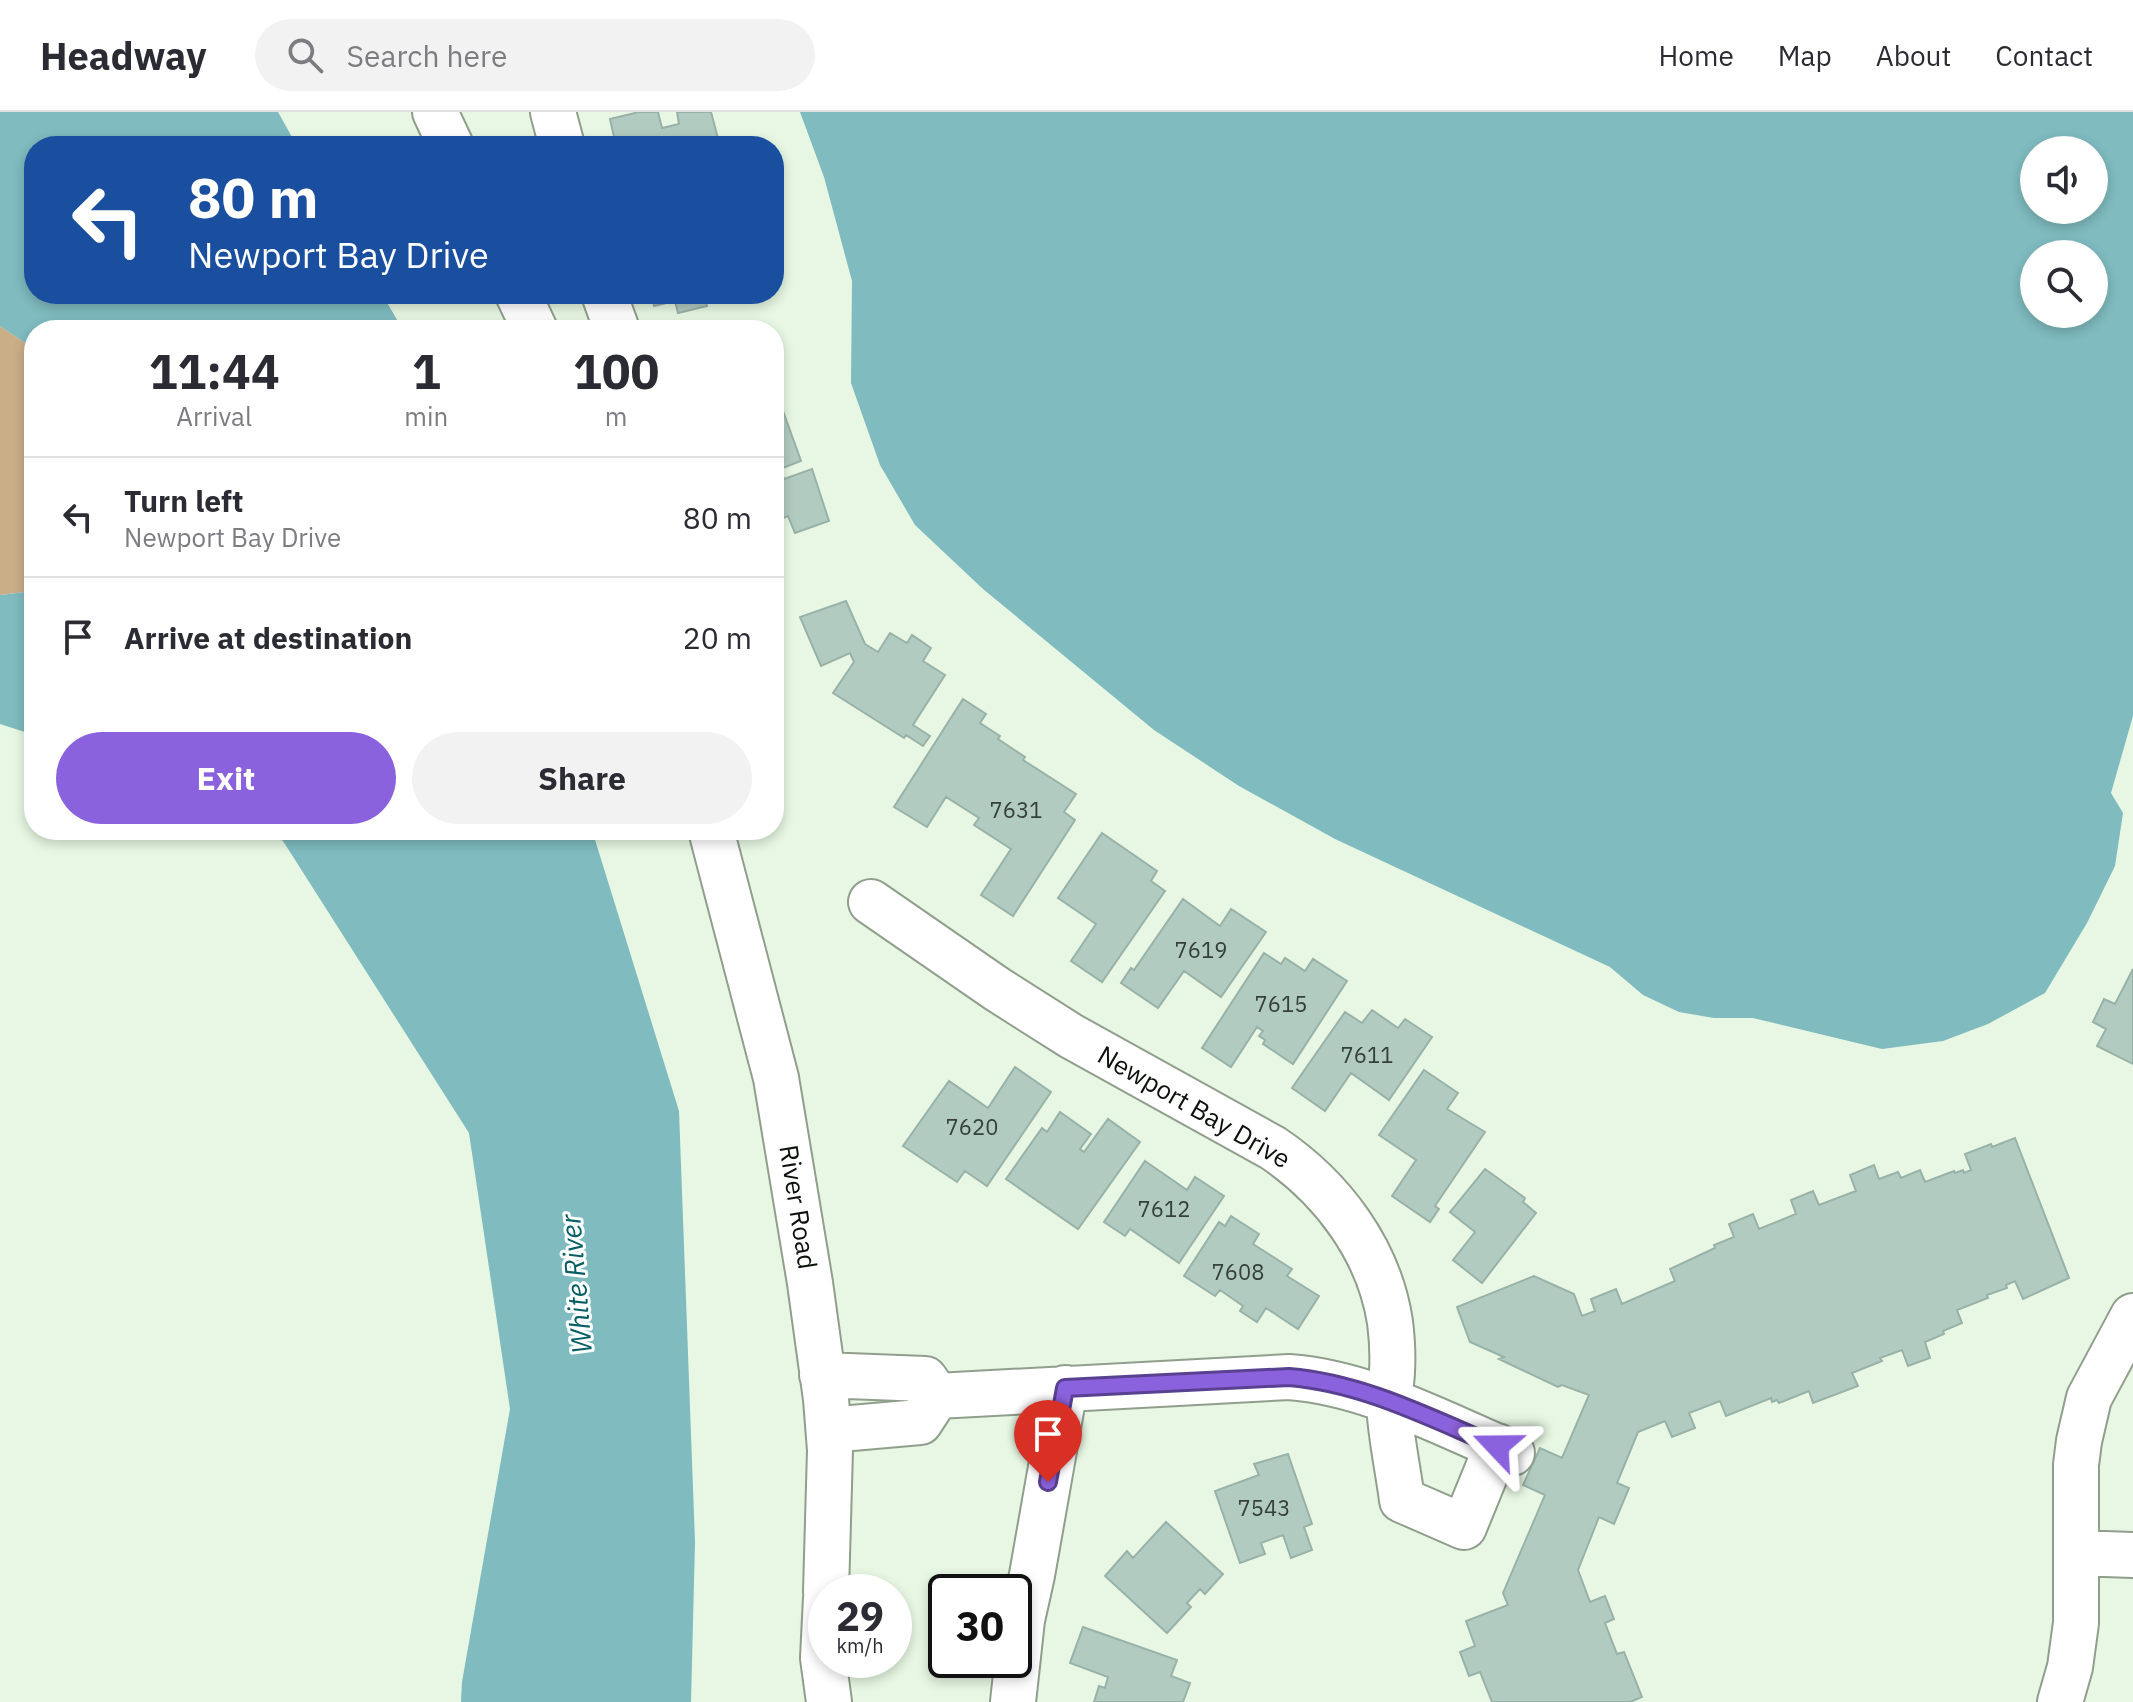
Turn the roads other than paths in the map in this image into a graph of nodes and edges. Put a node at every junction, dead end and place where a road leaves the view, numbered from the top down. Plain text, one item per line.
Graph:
1 (435, 112) edge
2 (553, 112) edge
3 (446, 136) edge
4 (559, 136) edge
5 (714, 840) edge
6 (871, 902) dead end
7 (2133, 1316) edge
8 (822, 1375) junction
9 (1065, 1388) junction
10 (937, 1396) junction
11 (1389, 1401) junction
12 (829, 1430) junction
13 (2133, 1527) edge
14 (2076, 1539) junction
15 (2133, 1555) edge
16 (827, 1574) edge
17 (826, 1678) edge
18 (829, 1702) edge
19 (1013, 1702) edge
20 (2060, 1702) edge

1 - 3 street
2 - 4 street
5 - 8 street, River Road
6 - 11 street, Newport Bay Drive
7 - 14 street
8 - 10 street
8 - 12 street, River Road
9 - 10 street
9 - 11 street
9 - 19 street
10 - 12 street
11 - 11 street, Newport Bay Drive
12 - 16 street, River Road
13 - 14 street
14 - 15 street
14 - 20 street
17 - 18 street

